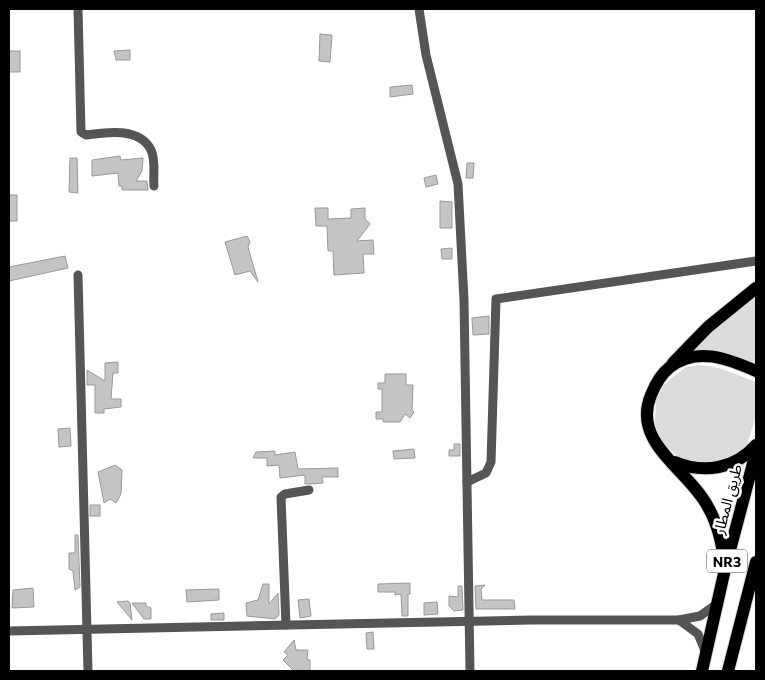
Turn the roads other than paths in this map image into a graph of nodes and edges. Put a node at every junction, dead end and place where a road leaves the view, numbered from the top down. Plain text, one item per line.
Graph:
1 (78, 9) edge
2 (419, 9) edge
3 (154, 186) dead end
4 (756, 261) edge
5 (78, 275) dead end
6 (756, 288) edge
7 (754, 370) edge
8 (664, 373) junction
9 (756, 445) edge
10 (756, 452) edge
11 (666, 458) junction
12 (467, 482) junction
13 (309, 490) dead end
14 (756, 562) edge
15 (725, 569) junction
16 (718, 604) junction
17 (679, 620) junction
18 (469, 622) junction
19 (286, 626) junction
20 (87, 630) junction
21 (9, 631) edge
22 (706, 655) junction
23 (88, 671) edge
24 (470, 671) edge
25 (702, 671) edge
26 (728, 671) edge

1 - 3 street
2 - 12 street
4 - 12 street
5 - 20 street
6 - 8 highway
7 - 8 highway
8 - 11 highway
9 - 11 highway
10 - 15 highway, طريق المطار / NR3
11 - 15 highway
12 - 18 street
13 - 19 street
14 - 26 highway, NR3
15 - 16 highway, طريق المطار / NR3
16 - 17 street
16 - 22 highway, طريق المطار / NR3
17 - 18 street
17 - 22 street
18 - 19 street
18 - 24 street
19 - 20 street
20 - 21 street
20 - 23 street
22 - 25 highway, طريق المطار / NR3

